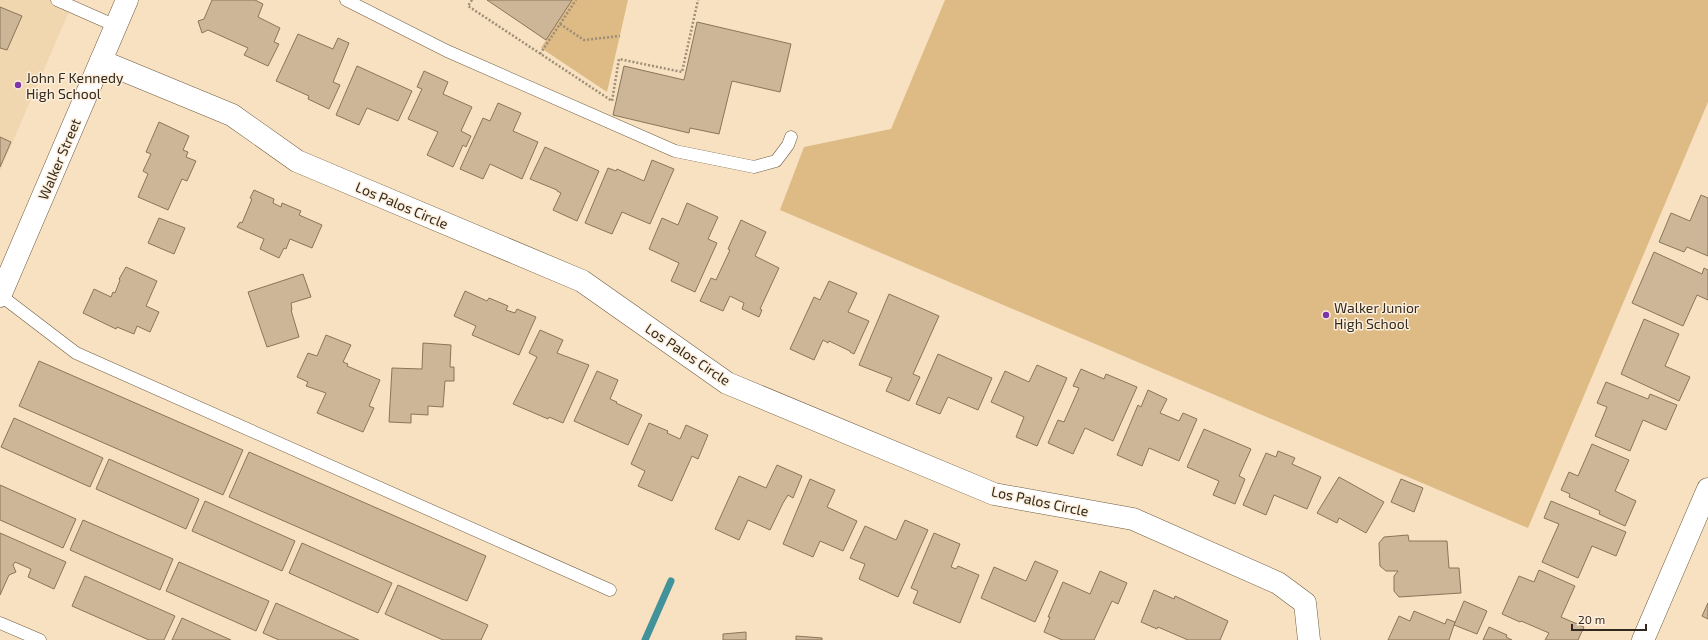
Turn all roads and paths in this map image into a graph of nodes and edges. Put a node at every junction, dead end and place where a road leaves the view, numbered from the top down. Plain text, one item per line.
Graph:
1 (57, 0) edge
2 (127, 0) edge
3 (346, 0) edge
4 (472, 0) edge
5 (576, 0) edge
6 (698, 0) edge
7 (560, 24) junction
8 (116, 26) junction
9 (620, 36) dead end
10 (540, 54) junction
11 (101, 60) junction
12 (791, 137) dead end
13 (0, 295) edge
14 (1707, 492) edge
15 (610, 590) dead end
16 (0, 623) edge
17 (40, 640) edge
18 (1309, 640) edge
19 (1643, 640) edge

1 - 8 lane
2 - 8 street, Walker Street
3 - 12 lane
4 - 10 path
5 - 7 path
6 - 10 path
7 - 9 path
7 - 10 path
8 - 11 street, Walker Street
11 - 13 street, Walker Street
11 - 18 street, Los Palos Circle
13 - 15 lane
14 - 19 street
16 - 17 lane

